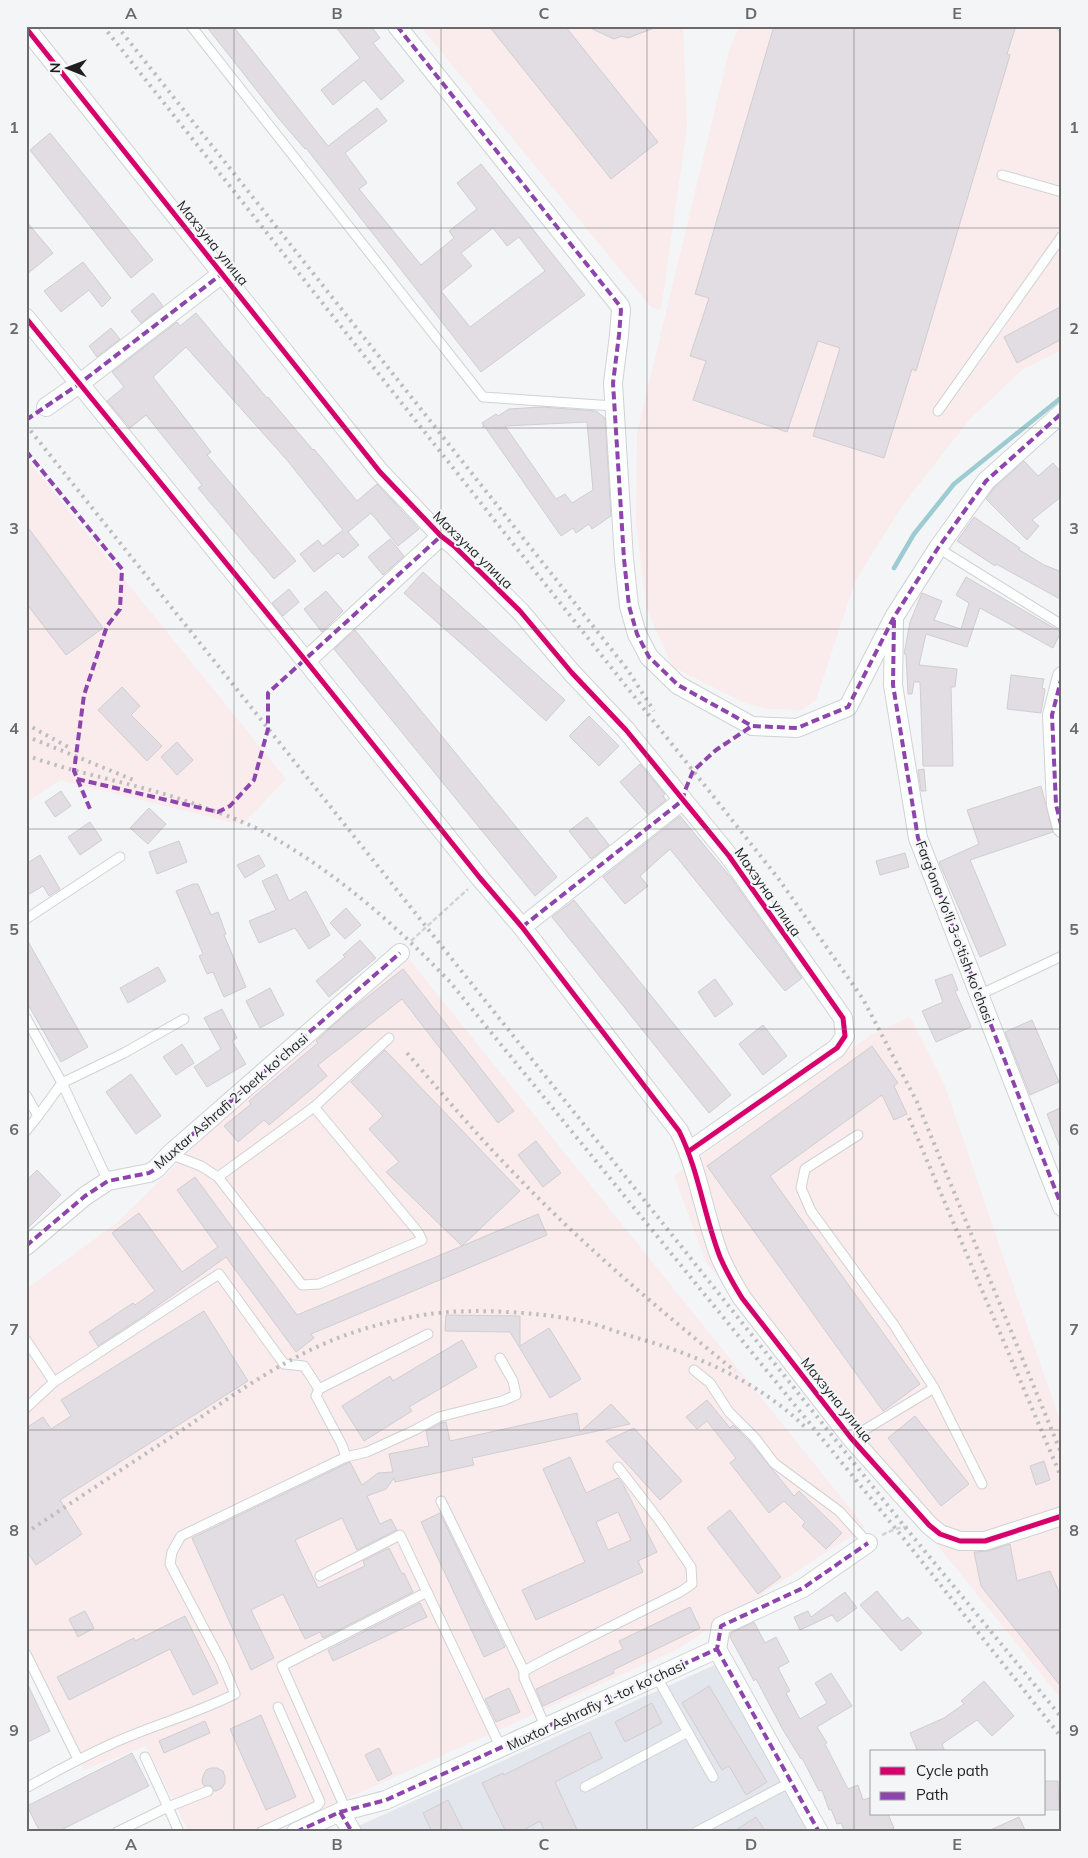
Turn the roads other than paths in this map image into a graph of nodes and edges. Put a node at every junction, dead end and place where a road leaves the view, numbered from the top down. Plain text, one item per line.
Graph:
1 (191, 26) edge
2 (397, 26) edge
3 (26, 28) edge
4 (1002, 175) dead end
5 (1062, 192) edge
6 (1062, 236) edge
7 (223, 273) junction
8 (26, 318) edge
9 (79, 384) junction
10 (614, 406) junction
11 (46, 407) dead end
12 (938, 411) dead end
13 (1062, 413) edge
14 (441, 536) junction
15 (938, 548) junction
16 (894, 617) junction
17 (1062, 625) edge
18 (306, 661) junction
19 (1062, 676) edge
20 (683, 800) junction
21 (1059, 804) edge
22 (1062, 828) edge
23 (120, 857) dead end
24 (26, 919) edge
25 (522, 927) junction
26 (400, 953) road end
27 (1062, 956) edge
28 (979, 995) junction
29 (26, 1018) edge
30 (184, 1019) dead end
31 (389, 1038) dead end
32 (62, 1083) junction
33 (26, 1095) edge
34 (314, 1107) junction
35 (38, 1116) junction
36 (26, 1131) edge
37 (858, 1135) dead end
38 (689, 1151) junction
39 (170, 1154) junction
40 (218, 1177) junction
41 (108, 1181) junction
42 (1062, 1206) edge
43 (26, 1246) edge
44 (428, 1334) dead end
45 (26, 1340) edge
46 (500, 1358) dead end
47 (694, 1370) dead end
48 (54, 1382) junction
49 (934, 1388) junction
50 (319, 1389) junction
51 (26, 1408) edge
52 (851, 1438) junction
53 (346, 1457) junction
54 (618, 1467) dead end
55 (982, 1484) dead end
56 (441, 1501) dead end
57 (1062, 1516) edge
58 (868, 1542) joint
59 (320, 1576) dead end
60 (428, 1592) junction
61 (717, 1650) junction
62 (26, 1654) edge
63 (30, 1670) edge
64 (524, 1671) junction
65 (659, 1682) dead end
66 (278, 1707) dead end
67 (546, 1728) junction
68 (688, 1732) junction
69 (501, 1748) junction
70 (145, 1757) dead end
71 (78, 1759) junction
72 (713, 1777) dead end
73 (791, 1782) junction
74 (585, 1787) dead end
75 (26, 1788) edge
76 (208, 1791) dead end
77 (168, 1808) junction
78 (343, 1811) junction
79 (117, 1832) edge
80 (180, 1832) edge
81 (261, 1832) edge
82 (296, 1832) edge
83 (352, 1832) edge
84 (696, 1832) edge
85 (819, 1832) edge

1 - 10 lane
2 - 10 street
3 - 7 street, Махзуна улица
4 - 5 lane
6 - 12 lane
7 - 9 street
7 - 14 street, Махзуна улица
8 - 9 street, Махзуна улица
9 - 11 street
9 - 18 street, Махзуна улица
10 - 16 street
13 - 15 street
14 - 18 street
14 - 20 street, Махзуна улица
15 - 16 street
15 - 17 lane
16 - 28 street, Farg'ona Yo'li 3-o'tish ko'chasi
18 - 25 street, Махзуна улица
19 - 21 street
20 - 25 street
20 - 38 street, Махзуна улица
21 - 22 street
23 - 24 lane
25 - 38 street, Махзуна улица
26 - 39 street, Muxtar Ashrafi 2-berk ko'chasi
27 - 28 lane
28 - 42 street, Farg'ona Yo'li 3-o'tish ko'chasi
29 - 32 lane
30 - 32 lane
31 - 34 lane
32 - 35 lane
32 - 41 lane
33 - 35 lane
34 - 40 lane
34 - 40 lane
35 - 36 lane
37 - 49 lane
38 - 52 street, Махзуна улица
39 - 40 lane
39 - 41 street, Muxtar Ashrafi 2-berk ko'chasi
41 - 43 street, Muxtar Ashrafi 2-berk ko'chasi
44 - 50 lane
45 - 48 lane
46 - 53 lane
47 - 58 lane
48 - 50 lane
48 - 51 lane
49 - 52 lane
49 - 55 lane
50 - 53 lane
52 - 57 street, Махзуна улица
53 - 71 lane
54 - 64 lane
56 - 64 lane
58 - 61 street
59 - 60 lane
60 - 69 lane
60 - 78 lane
61 - 67 street, Muxtor Ashrafiy 1-tor ko'chasi
61 - 73 street
62 - 63 lane
63 - 71 lane
64 - 67 lane
65 - 68 lane
66 - 81 lane
67 - 69 street, Muxtor Ashrafiy 1-tor ko'chasi
68 - 72 lane
68 - 74 lane
69 - 78 street, Muxtor Ashrafiy 1-tor ko'chasi
70 - 77 lane
71 - 75 lane
73 - 84 lane
73 - 85 street
76 - 77 lane
77 - 79 lane
77 - 80 lane
78 - 82 street, Muxtor Ashrafiy 1-tor ko'chasi
78 - 83 street

